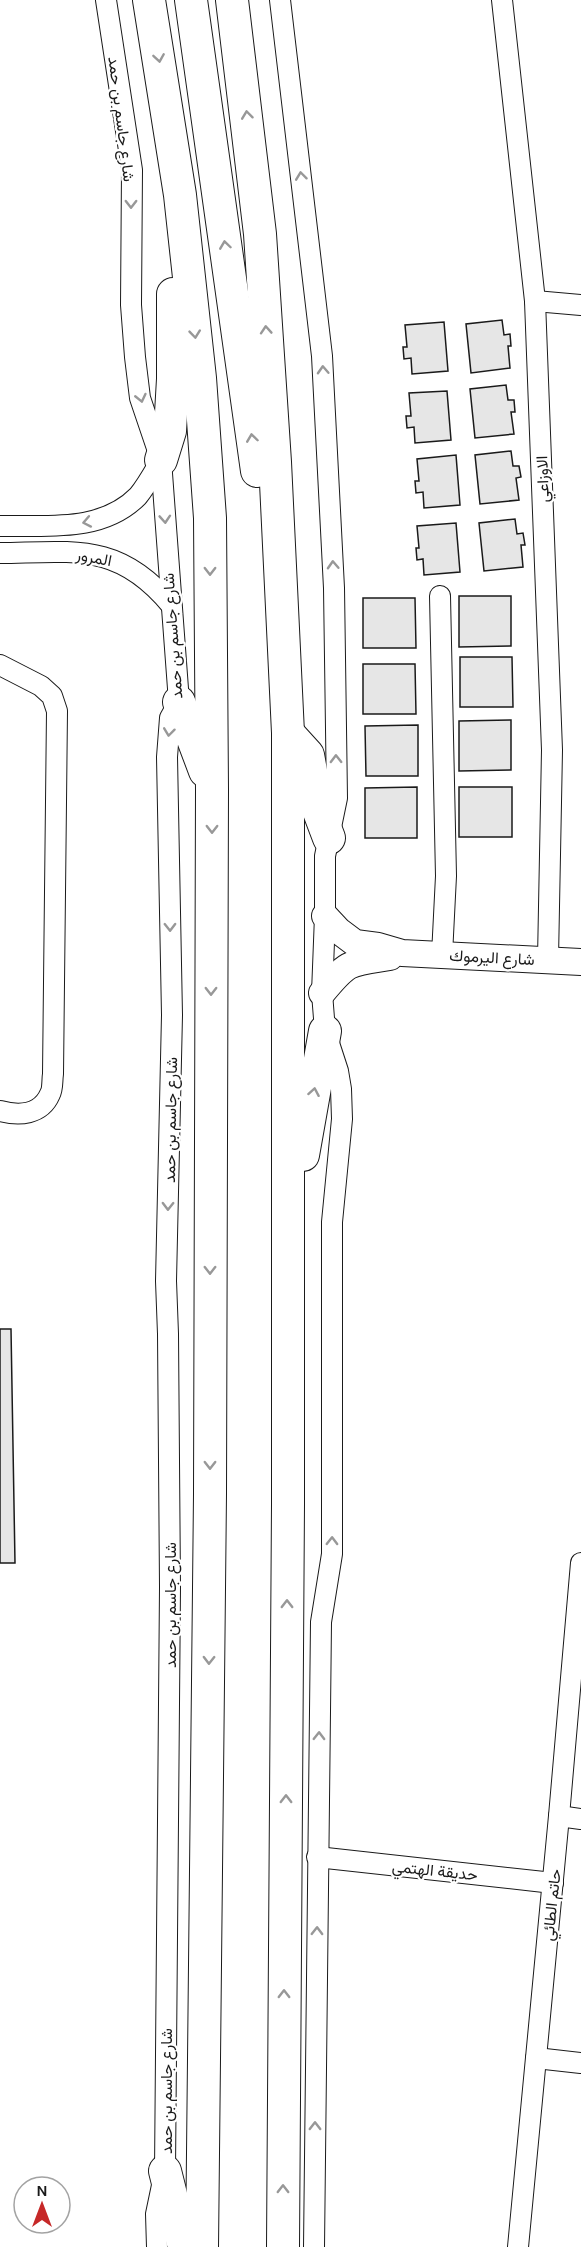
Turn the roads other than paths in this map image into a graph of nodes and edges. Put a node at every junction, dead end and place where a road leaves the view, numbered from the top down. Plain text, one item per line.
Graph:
1 (106, 0) edge
2 (149, 0) edge
3 (191, 0) edge
4 (232, 0) edge
5 (280, 0) edge
6 (501, 0) edge
7 (180, 195) junction
8 (535, 301) junction
9 (581, 305) edge
10 (161, 460) junction
11 (0, 526) edge
12 (0, 553) edge
13 (280, 577) junction
14 (440, 596) dead end
15 (171, 605) junction
16 (0, 665) edge
17 (179, 702) junction
18 (288, 733) junction
19 (212, 790) junction
20 (329, 838) junction
21 (325, 916) junction
22 (402, 953) junction
23 (442, 955) junction
24 (548, 959) junction
25 (581, 962) edge
26 (322, 993) junction
27 (325, 1030) junction
28 (0, 1111) edge
29 (288, 1188) junction
30 (581, 1563) edge
31 (559, 1816) junction
32 (581, 1818) edge
33 (317, 1857) junction
34 (553, 1883) junction
35 (536, 2058) junction
36 (581, 2063) edge
37 (165, 2171) junction
38 (157, 2247) edge
39 (184, 2247) edge
40 (202, 2247) edge
41 (283, 2247) edge
42 (314, 2247) edge
43 (518, 2247) edge

1 -> 10 street, شارع جاسم بن حمد
2 -> 7 main road
13 -> 3 main road
13 -> 4 main road
20 -> 5 street
6 - 8 street, الاوزاعي
7 - 10 main road
7 -> 19 main road
8 - 9 street
8 - 24 street, الاوزاعي
10 -> 11 street, المرور
10 -> 15 street, شارع جاسم بن حمد
12 - 15 street, المرور
13 - 18 main road
14 - 23 street
15 - 17 street, شارع جاسم بن حمد
16 - 28 street
17 - 19 main road
17 -> 37 street, شارع جاسم بن حمد
18 - 20 main road
18 - 29 main road
19 -> 40 main road
20 - 21 street
21 - 22 street
21 - 26 street
22 - 23 street, شارع اليرموك
22 - 26 street
23 - 24 street, شارع اليرموك
24 - 25 street, شارع اليرموك
26 - 27 street
29 -> 27 main road
33 -> 27 street
41 -> 29 main road
30 - 31 street, حاتم الطائي
31 - 32 street
31 - 34 street, حاتم الطائي
33 - 34 street, حديقة الهتمي
42 -> 33 street
34 - 35 street, حاتم الطائي
35 - 36 street
35 - 43 street, حاتم الطائي
37 - 38 street, شارع جاسم بن حمد
37 - 39 main road

